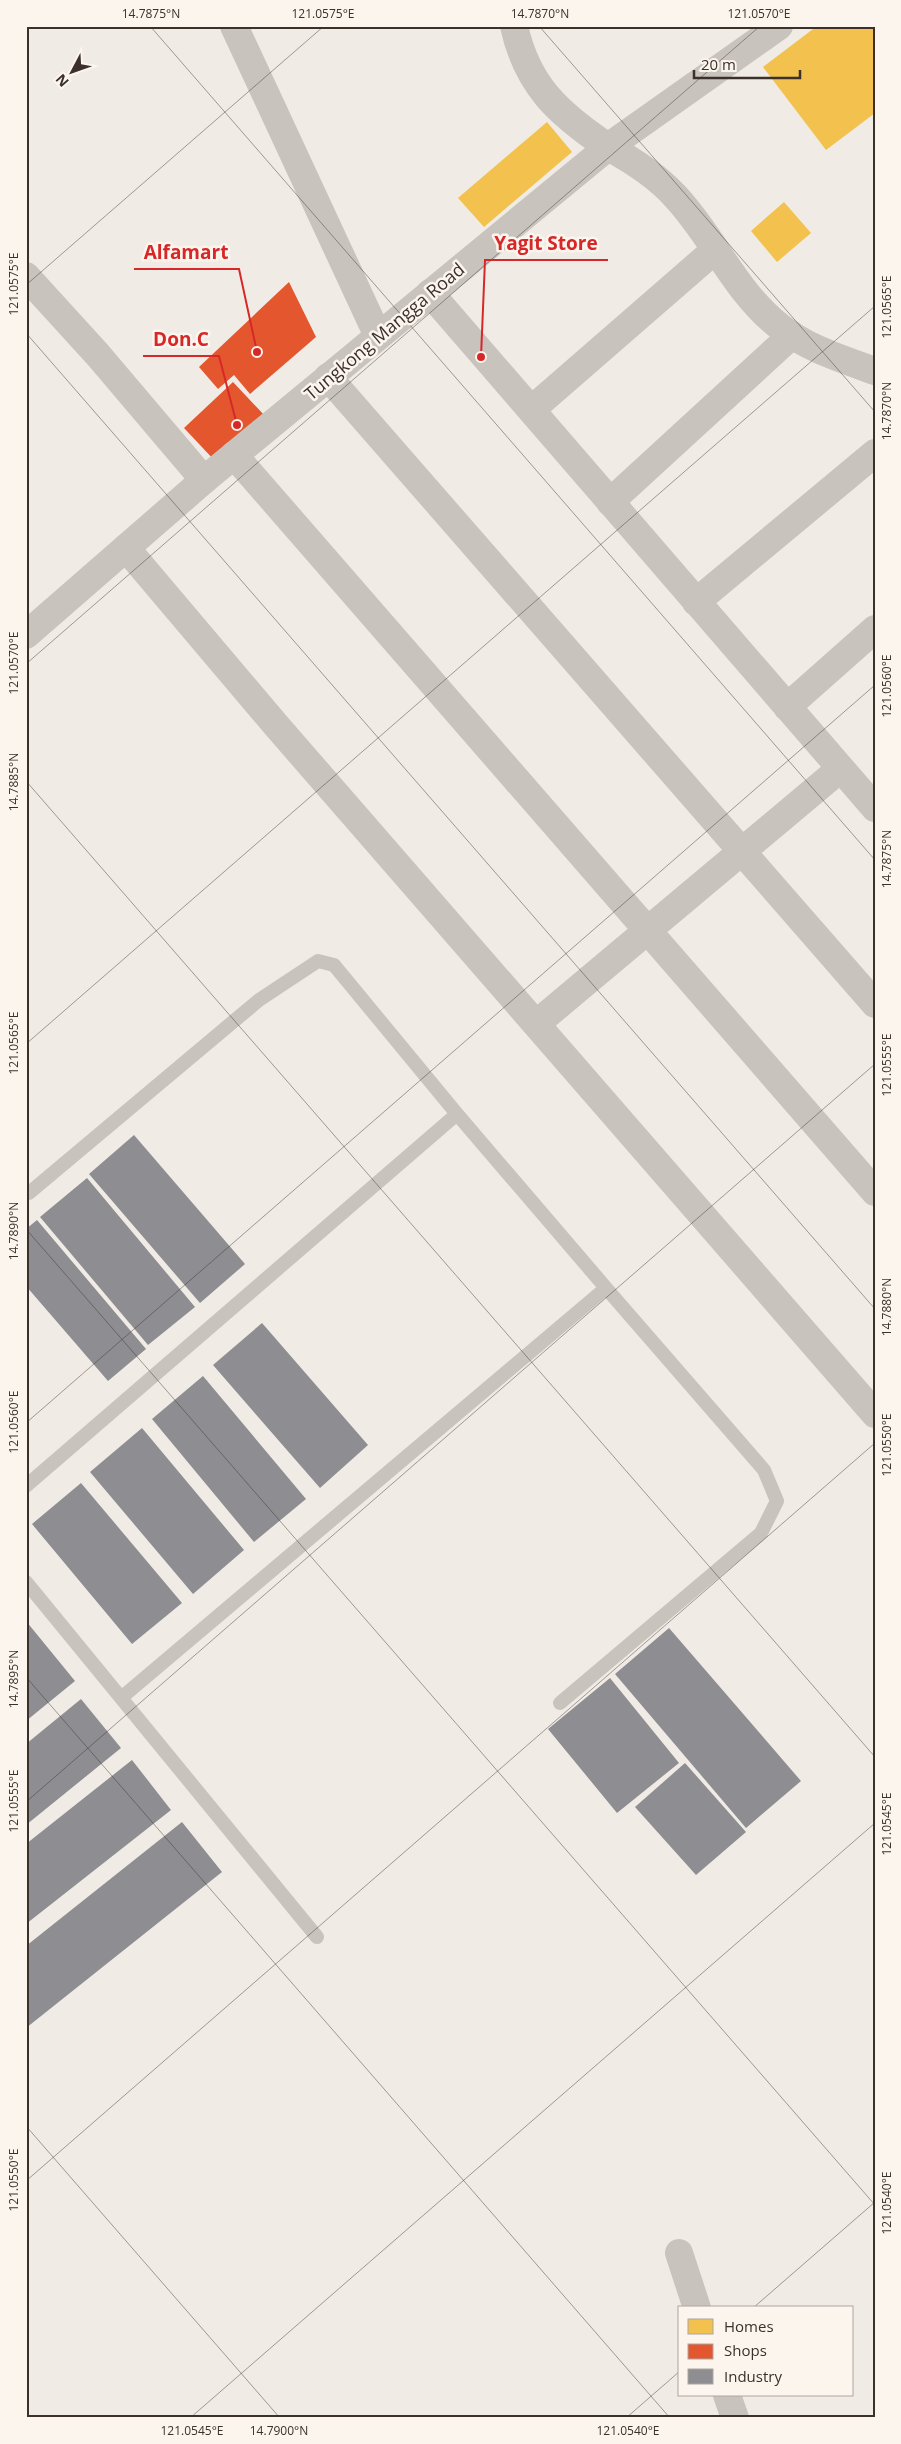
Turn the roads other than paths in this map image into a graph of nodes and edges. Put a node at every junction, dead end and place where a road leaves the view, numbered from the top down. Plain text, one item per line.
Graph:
1 (234, 26) edge
2 (514, 26) edge
3 (779, 26) edge
4 (608, 147) junction
5 (715, 250) junction
6 (26, 276) edge
7 (430, 293) junction
8 (792, 335) junction
9 (378, 336) junction
10 (875, 371) edge
11 (328, 377) junction
12 (531, 410) junction
13 (234, 455) junction
14 (870, 466) edge
15 (204, 480) junction
16 (610, 502) junction
17 (126, 548) junction
18 (696, 602) junction
19 (875, 629) edge
20 (26, 635) edge
21 (787, 707) junction
22 (840, 769) junction
23 (871, 794) edge
24 (742, 851) junction
25 (648, 930) junction
26 (875, 1004) edge
27 (536, 1024) junction
28 (457, 1114) junction
29 (875, 1192) edge
30 (29, 1193) dead end
31 (606, 1288) junction
32 (875, 1414) edge
33 (26, 1486) edge
34 (26, 1582) edge
35 (121, 1698) junction
36 (560, 1703) dead end
37 (317, 1937) dead end
38 (679, 2253) dead end
39 (696, 2306) edge
40 (727, 2396) edge
41 (735, 2418) edge

1 - 9 street
2 - 4 street
3 - 4 street, Tungkong Mangga Road
4 - 5 street
4 - 7 street, Tungkong Mangga Road
5 - 8 street
5 - 12 street
6 - 15 street
7 - 9 street, Tungkong Mangga Road
7 - 12 street
8 - 10 street
8 - 16 street
9 - 11 street, Tungkong Mangga Road
11 - 13 street, Tungkong Mangga Road
11 - 24 street
12 - 16 street
13 - 15 street, Tungkong Mangga Road
13 - 25 street
14 - 18 street
15 - 17 street, Tungkong Mangga Road
16 - 18 street
17 - 20 street, Tungkong Mangga Road
17 - 27 street
18 - 21 street
19 - 21 street
21 - 22 street
22 - 23 street
22 - 24 street
24 - 25 street
24 - 26 street
25 - 27 street
25 - 29 street
27 - 32 street
28 - 30 lane
28 - 31 lane
28 - 33 lane
31 - 35 lane
31 - 36 lane
34 - 35 lane
35 - 37 lane
38 - 39 street
40 - 41 street

